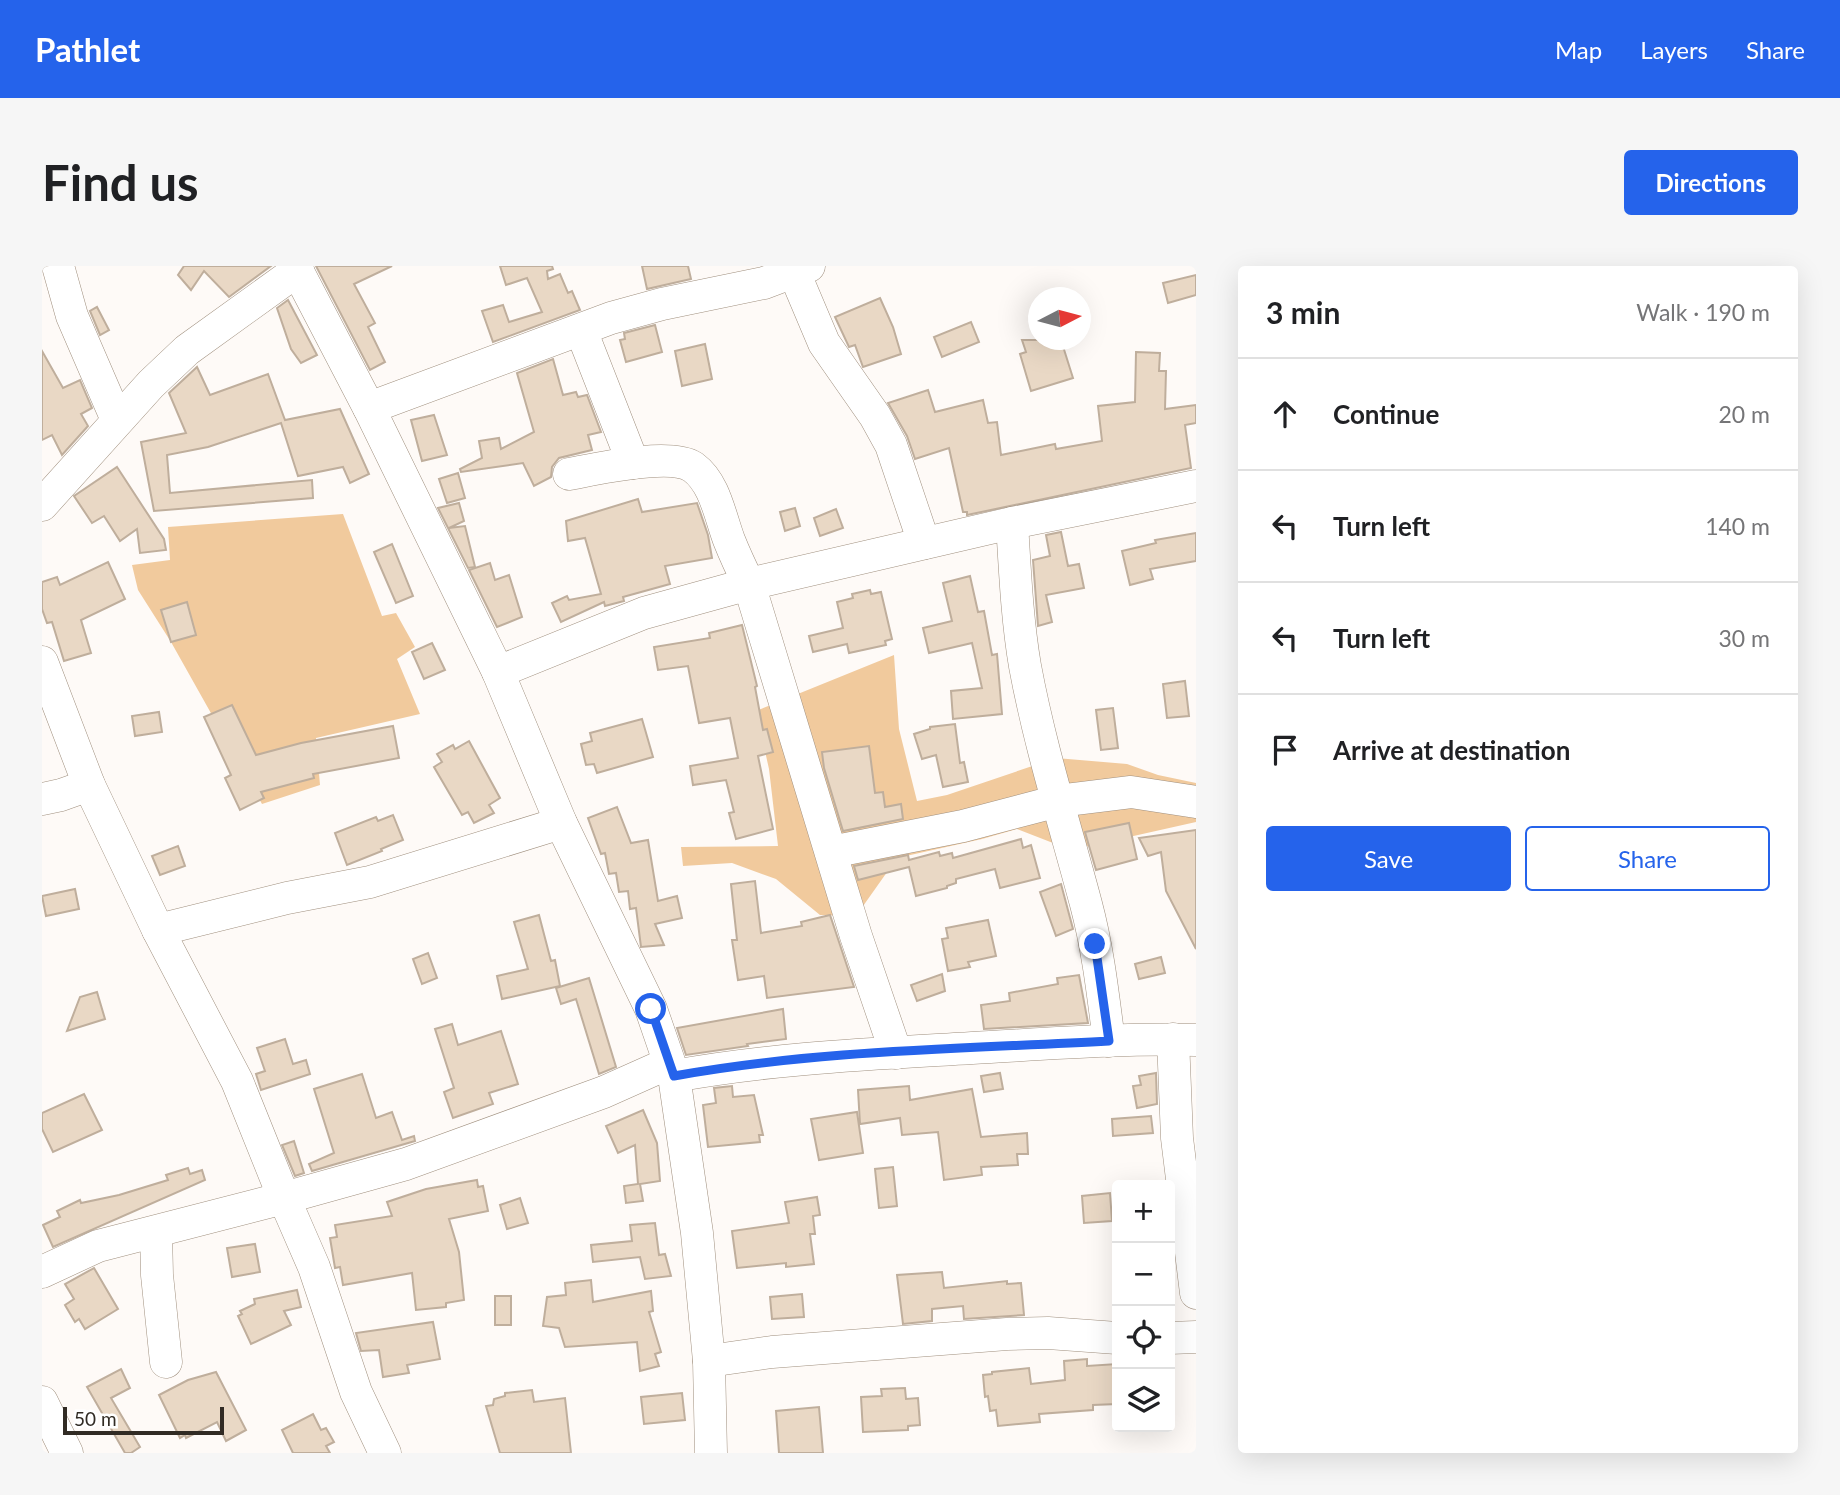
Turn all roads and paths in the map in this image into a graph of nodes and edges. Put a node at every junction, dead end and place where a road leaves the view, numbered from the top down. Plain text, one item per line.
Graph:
1 (58, 266) edge
2 (297, 268) edge
3 (801, 269) edge
4 (581, 330) junction
5 (369, 408) junction
6 (117, 420) junction
7 (633, 463) junction
8 (569, 474) dead end
9 (1196, 486) edge
10 (42, 505) edge
11 (1012, 523) junction
12 (924, 542) junction
13 (749, 584) junction
14 (42, 662) edge
15 (498, 672) junction
16 (89, 785) junction
17 (42, 799) edge
18 (1058, 801) junction
19 (1196, 802) edge
20 (561, 822) junction
21 (831, 852) junction
22 (158, 930) junction
23 (1185, 1040) edge
24 (1109, 1041) junction
25 (896, 1053) junction
26 (671, 1070) junction
27 (284, 1198) junction
28 (156, 1232) junction
29 (45, 1262) edge
30 (1196, 1293) edge
31 (1196, 1337) edge
32 (1112, 1338) edge
33 (1175, 1338) edge
34 (709, 1361) junction
35 (166, 1362) dead end
36 (42, 1402) edge
37 (67, 1453) edge
38 (385, 1453) edge
39 (710, 1453) edge

1 - 6 street
2 - 5 street
2 - 6 street
3 - 4 street
3 - 12 street
4 - 5 street
4 - 7 street
5 - 15 street
6 - 10 street
7 - 8 street
7 - 13 street
9 - 11 street
11 - 12 street
11 - 18 street
12 - 13 street
13 - 15 street
13 - 21 street
14 - 16 street
15 - 20 street
16 - 17 street
16 - 22 street
18 - 19 street
18 - 21 street
18 - 24 street
20 - 22 street
20 - 26 street
21 - 25 street
22 - 27 street
23 - 24 street
23 - 30 street
24 - 25 street
25 - 26 street
26 - 27 street
26 - 34 street
27 - 28 street
27 - 38 street
28 - 29 street
28 - 35 street
31 - 33 street
32 - 34 street
34 - 39 street
36 - 37 street

